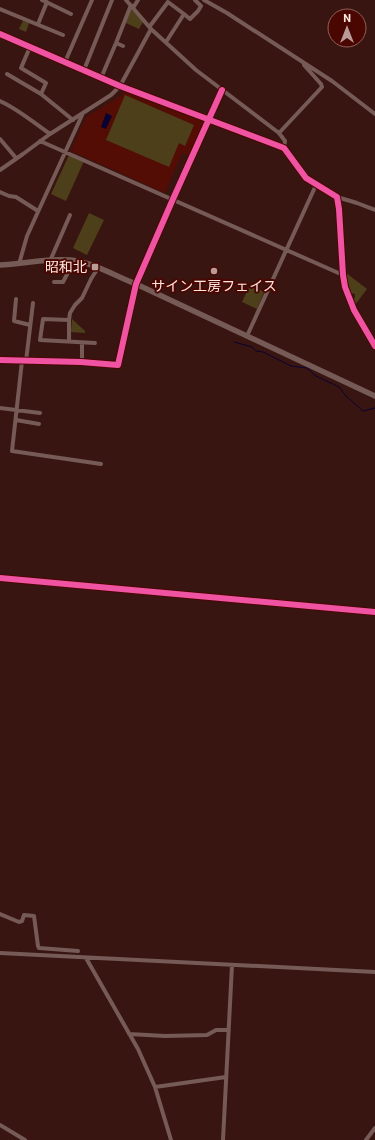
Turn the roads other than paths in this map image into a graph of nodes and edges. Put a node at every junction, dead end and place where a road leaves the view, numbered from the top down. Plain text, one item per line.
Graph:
1 (42, 0) edge
2 (92, 0) edge
3 (112, 0) edge
4 (126, 0) edge
5 (138, 0) edge
6 (195, 0) edge
7 (204, 0) edge
8 (47, 2) junction
9 (132, 7) junction
10 (0, 8) edge
11 (71, 14) dead end
12 (184, 14) junction
13 (38, 24) junction
14 (150, 27) junction
15 (0, 34) edge
16 (63, 35) dead end
17 (166, 42) junction
18 (116, 43) junction
19 (123, 46) dead end
20 (30, 47) junction
21 (65, 62) junction
22 (303, 62) junction
23 (84, 70) junction
24 (7, 74) dead end
25 (101, 78) junction
26 (120, 86) junction
27 (222, 90) junction
28 (41, 94) junction
29 (0, 101) edge
30 (83, 113) junction
31 (375, 114) edge
32 (73, 120) junction
33 (208, 120) junction
34 (279, 133) junction
35 (50, 134) junction
36 (0, 139) edge
37 (40, 141) junction
38 (284, 148) junction
39 (66, 151) junction
40 (16, 158) junction
41 (0, 170) edge
42 (316, 185) junction
43 (0, 192) edge
44 (337, 197) junction
45 (173, 199) junction
46 (375, 210) edge
47 (38, 211) junction
48 (70, 215) dead end
49 (286, 250) junction
50 (50, 261) junction
51 (74, 261) junction
52 (20, 264) junction
53 (0, 265) edge
54 (98, 268) junction
55 (343, 275) junction
56 (54, 282) dead end
57 (136, 284) junction
58 (16, 299) dead end
59 (33, 303) dead end
60 (69, 320) junction
61 (30, 325) junction
62 (247, 336) junction
63 (69, 342) junction
64 (82, 342) junction
65 (95, 343) dead end
66 (375, 346) edge
67 (0, 360) edge
68 (24, 361) junction
69 (82, 362) junction
70 (375, 396) edge
71 (0, 408) edge
72 (17, 410) junction
73 (40, 413) dead end
74 (16, 420) junction
75 (39, 424) dead end
76 (101, 464) dead end
77 (0, 578) edge
78 (375, 612) edge
79 (0, 914) edge
80 (78, 951) dead end
81 (0, 953) edge
82 (86, 958) junction
83 (232, 965) junction
84 (375, 972) edge
85 (229, 1030) junction
86 (129, 1034) junction
87 (226, 1077) junction
88 (155, 1087) junction
89 (0, 1125) edge
90 (375, 1128) edge
91 (25, 1140) edge
92 (171, 1140) edge
93 (223, 1140) edge
94 (366, 1140) edge

1 - 8 street
2 - 21 street
3 - 23 street
4 - 9 street
5 - 9 street
6 - 12 street
7 - 22 street
8 - 11 street
8 - 13 street
9 - 14 street
9 - 18 street
10 - 13 street
12 - 14 street
12 - 17 street
13 - 16 street
14 - 17 street
14 - 26 street
15 - 20 street
17 - 27 street
18 - 19 street
18 - 25 street
20 - 21 street
20 - 28 street
21 - 23 street
22 - 31 street
22 - 34 street
23 - 25 street
24 - 28 street
25 - 26 street
26 - 30 street
26 - 33 street
27 - 33 street
27 - 34 street
28 - 32 street
29 - 35 street
30 - 32 street
30 - 39 street
32 - 35 street
33 - 38 street
33 - 45 street
34 - 38 street
35 - 37 street
36 - 40 street
37 - 39 street
37 - 40 street
38 - 42 street
39 - 45 street
39 - 47 street
40 - 41 street
42 - 44 street
42 - 49 street
43 - 47 street
44 - 46 street
44 - 55 street
45 - 49 street
45 - 57 street
47 - 52 street
48 - 50 street
49 - 55 street
49 - 62 street
50 - 51 street
50 - 52 street
51 - 54 street
51 - 56 street
52 - 53 street
54 - 57 street
54 - 60 street
55 - 66 street
57 - 62 street
57 - 69 street
58 - 61 street
59 - 61 street
60 - 63 street
60 - 63 street
61 - 68 street
62 - 70 street
63 - 64 street
64 - 65 street
64 - 69 street
67 - 68 street
68 - 69 street
68 - 72 street
71 - 72 street
72 - 73 street
72 - 74 street
74 - 75 street
74 - 76 street
77 - 78 street
79 - 80 street
81 - 82 street
82 - 83 street
82 - 86 street
83 - 84 street
83 - 85 street
85 - 86 street
85 - 87 street
86 - 88 street
87 - 88 street
87 - 93 street
88 - 92 street
89 - 91 street
90 - 94 street

